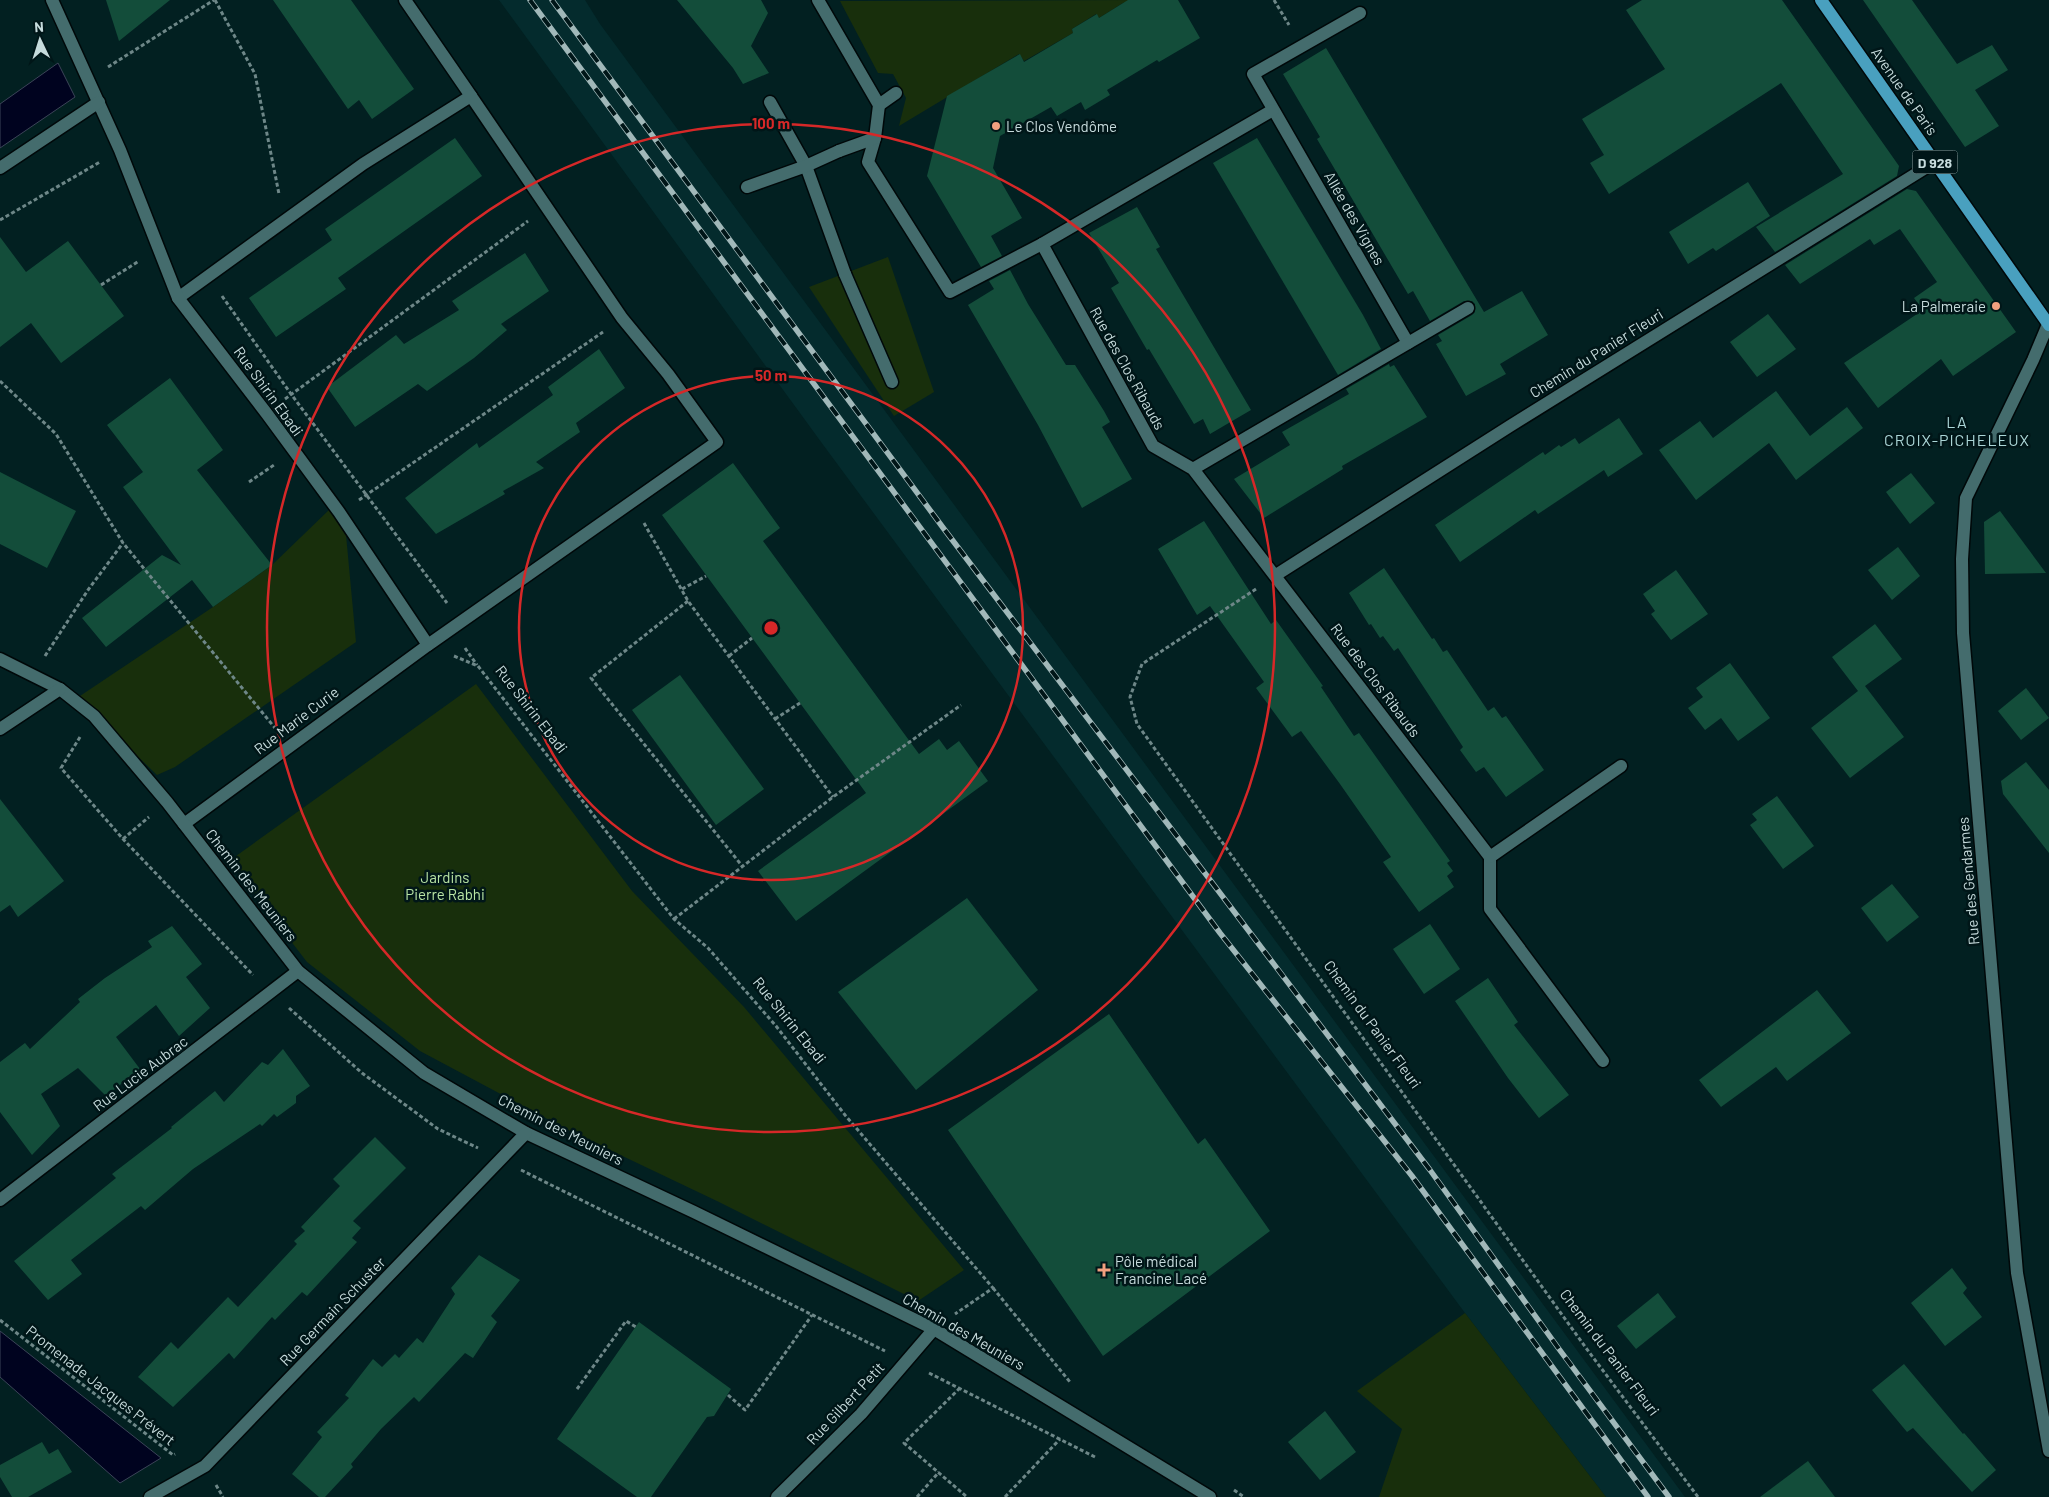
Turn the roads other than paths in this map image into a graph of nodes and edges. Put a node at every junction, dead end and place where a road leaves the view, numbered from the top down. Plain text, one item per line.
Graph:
1 (52, 0) edge
2 (405, 0) edge
3 (1821, 0) edge
4 (819, 2) edge
5 (1360, 13) dead end
6 (896, 93) dead end
7 (471, 96) junction
8 (99, 102) junction
9 (770, 102) dead end
10 (879, 105) junction
11 (1273, 110) junction
12 (875, 138) junction
13 (1935, 162) junction
14 (806, 166) junction
15 (0, 168) edge
16 (747, 187) dead end
17 (1042, 244) junction
18 (178, 298) junction
19 (1468, 308) dead end
20 (2049, 324) edge
21 (1408, 343) junction
22 (892, 382) dead end
23 (1193, 468) junction
24 (1276, 575) junction
25 (428, 645) junction
26 (0, 659) edge
27 (60, 690) junction
28 (0, 729) edge
29 (1621, 766) dead end
30 (184, 824) junction
31 (1490, 856) junction
32 (298, 971) junction
33 (1603, 1061) dead end
34 (526, 1133) junction
35 (0, 1200) edge
36 (934, 1329) junction
37 (2049, 1451) edge
38 (150, 1497) edge
39 (777, 1497) edge
40 (1210, 1497) edge

1 - 8 street, Rue Shirin Ebadi
2 - 7 street
3 - 13 main road, Avenue de Paris / D 928
4 - 10 street
5 - 11 street, Allée des Vignes
6 - 10 street
7 - 18 street
7 - 25 street, Rue Marie Curie
8 - 15 street
8 - 18 street, Rue Shirin Ebadi
9 - 14 street
10 - 12 street
11 - 17 street
11 - 21 street, Allée des Vignes
12 - 14 street
12 - 17 street
13 - 20 main road, Avenue de Paris / D 928
13 - 24 street, Chemin du Panier Fleuri
14 - 16 street
14 - 22 street
17 - 23 street, Rue des Clos Ribauds
18 - 25 street, Rue Shirin Ebadi
19 - 21 street
20 - 37 street, Rue des Gendarmes
21 - 23 street
23 - 24 street, Rue des Clos Ribauds
24 - 31 street, Rue des Clos Ribauds
25 - 30 street, Rue Marie Curie
26 - 27 street, Chemin des Meuniers
27 - 28 street
27 - 30 street, Chemin des Meuniers
29 - 31 street
30 - 32 street, Chemin des Meuniers
31 - 33 street
32 - 34 street, Chemin des Meuniers
32 - 35 street, Rue Lucie Aubrac
34 - 36 street, Chemin des Meuniers
34 - 38 street, Rue Germain Schuster
36 - 39 street, Rue Gilbert Petit
36 - 40 street, Chemin des Meuniers

